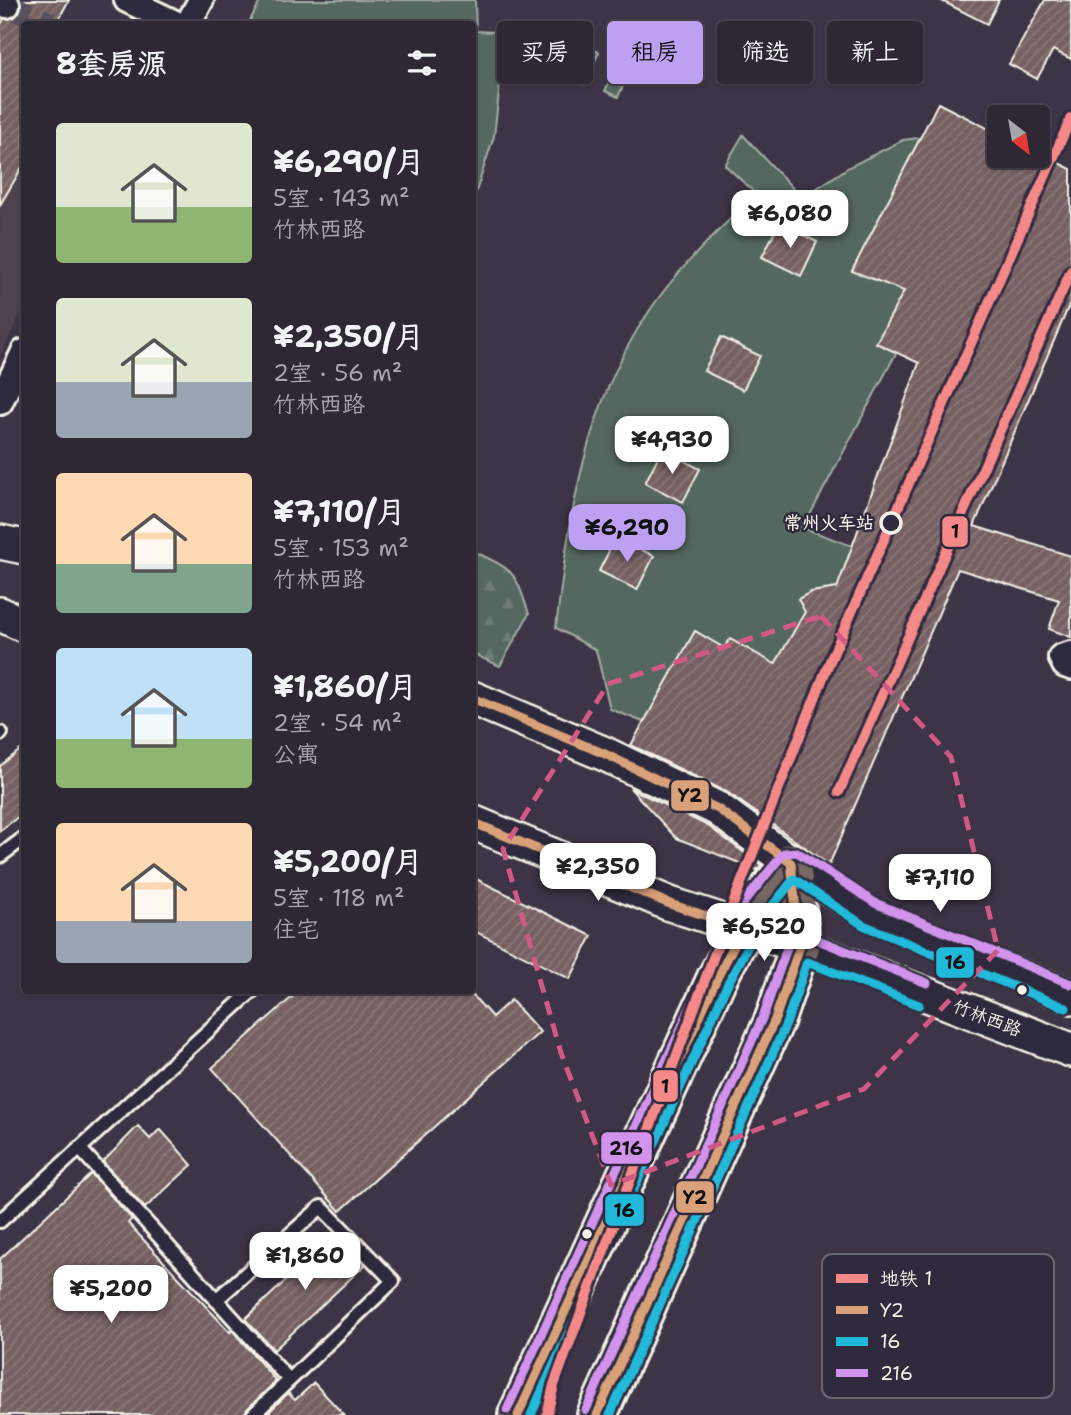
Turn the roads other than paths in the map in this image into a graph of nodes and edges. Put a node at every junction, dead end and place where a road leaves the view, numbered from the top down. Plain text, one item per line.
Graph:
1 (127, 0) edge
2 (201, 0) edge
3 (171, 21) edge
4 (190, 21) edge
5 (21, 358) edge
6 (0, 402) edge
7 (0, 542) edge
8 (21, 546) edge
9 (0, 614) edge
10 (21, 624) edge
11 (1071, 654) edge
12 (1071, 667) edge
13 (476, 700) edge
14 (476, 824) edge
15 (21, 840) edge
16 (0, 856) edge
17 (791, 863) junction
18 (749, 918) junction
19 (800, 946) junction
20 (249, 994) edge
21 (1071, 998) edge
22 (1071, 1050) edge
23 (80, 1149) junction
24 (0, 1221) edge
25 (216, 1300) junction
26 (289, 1380) junction
27 (253, 1415) edge
28 (518, 1415) edge
29 (597, 1415) edge

1 - 3 street
2 - 4 street
5 - 6 street
7 - 8 main road
9 - 10 main road
11 - 12 street
13 - 17 main road
14 - 18 main road, 竹林西路
15 - 16 lane
17 - 18 main road
17 - 19 main road
17 - 21 main road
18 - 19 main road, 竹林西路
18 - 28 main road
19 - 22 main road, 竹林西路
19 - 29 main road
20 - 23 lane
23 - 24 lane
23 - 25 lane
25 - 26 lane
25 - 26 lane
26 - 27 lane

